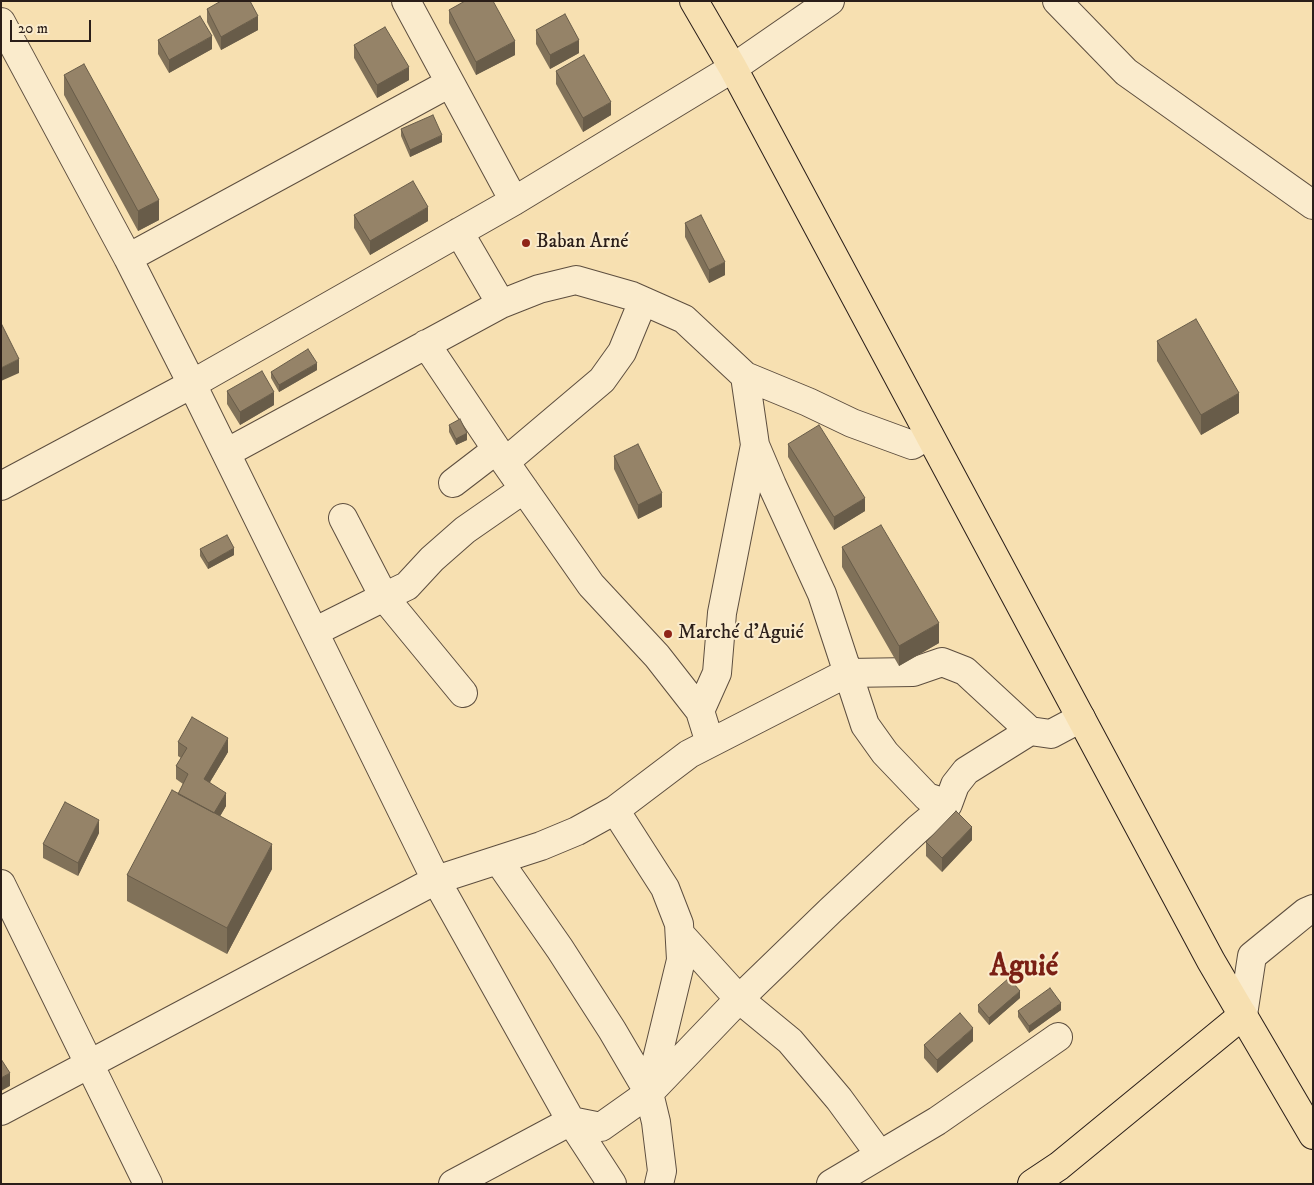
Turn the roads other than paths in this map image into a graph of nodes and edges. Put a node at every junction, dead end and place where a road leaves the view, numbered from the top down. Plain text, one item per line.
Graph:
1 (406, 1) edge
2 (694, 1) edge
3 (830, 1) edge
4 (1057, 1) edge
5 (1, 22) edge
6 (733, 68) junction
7 (450, 83) junction
8 (514, 201) junction
9 (1313, 205) edge
10 (459, 232) junction
11 (128, 258) junction
12 (643, 301) junction
13 (501, 304) junction
14 (426, 344) junction
15 (745, 376) junction
16 (192, 384) junction
17 (929, 435) junction
18 (755, 444) junction
19 (226, 453) junction
20 (501, 456) junction
21 (5, 475) edge
22 (453, 483) dead end
23 (524, 489) junction
24 (343, 518) dead end
25 (384, 597) junction
26 (314, 632) junction
27 (847, 673) junction
28 (463, 693) dead end
29 (700, 711) junction
30 (1081, 718) junction
31 (1030, 731) junction
32 (710, 743) junction
33 (948, 804) junction
34 (615, 810) junction
35 (498, 860) junction
36 (436, 880) junction
37 (1, 884) edge
38 (1313, 909) edge
39 (680, 934) junction
40 (739, 999) junction
41 (1243, 1015) junction
42 (1058, 1037) dead end
43 (90, 1063) junction
44 (649, 1093) junction
45 (1, 1111) edge
46 (571, 1121) junction
47 (1313, 1135) edge
48 (880, 1154) junction
49 (148, 1184) edge
50 (454, 1184) edge
51 (612, 1184) edge
52 (659, 1184) edge
53 (831, 1184) edge
54 (1032, 1184) edge

1 - 7 street
2 - 6 main road
3 - 6 street
4 - 9 street
5 - 11 street
6 - 8 street
6 - 17 main road
7 - 8 street
7 - 11 street
8 - 10 street
10 - 13 street
10 - 16 street
11 - 16 street
12 - 13 street
12 - 15 street
12 - 20 street
13 - 14 street
14 - 19 street
14 - 20 street
15 - 17 street
15 - 18 street
16 - 19 street
16 - 21 street
17 - 30 main road
18 - 27 street
18 - 29 street
19 - 26 street
20 - 22 street
20 - 23 street
23 - 25 street
23 - 29 street
24 - 25 street
25 - 26 street
25 - 28 street
26 - 36 street
27 - 31 street
27 - 32 street
27 - 33 street
29 - 32 street
30 - 31 street
30 - 41 main road
31 - 33 street
32 - 34 street
33 - 40 street
34 - 35 street
34 - 39 street
35 - 36 street
35 - 44 street
36 - 43 street
36 - 46 street
37 - 43 street
38 - 41 street
39 - 40 street
39 - 44 street
40 - 44 street
40 - 48 street
41 - 47 main road
41 - 54 main road
42 - 48 street
43 - 45 street
43 - 49 street
44 - 46 street
44 - 52 street
46 - 50 street
46 - 51 street
48 - 53 street

